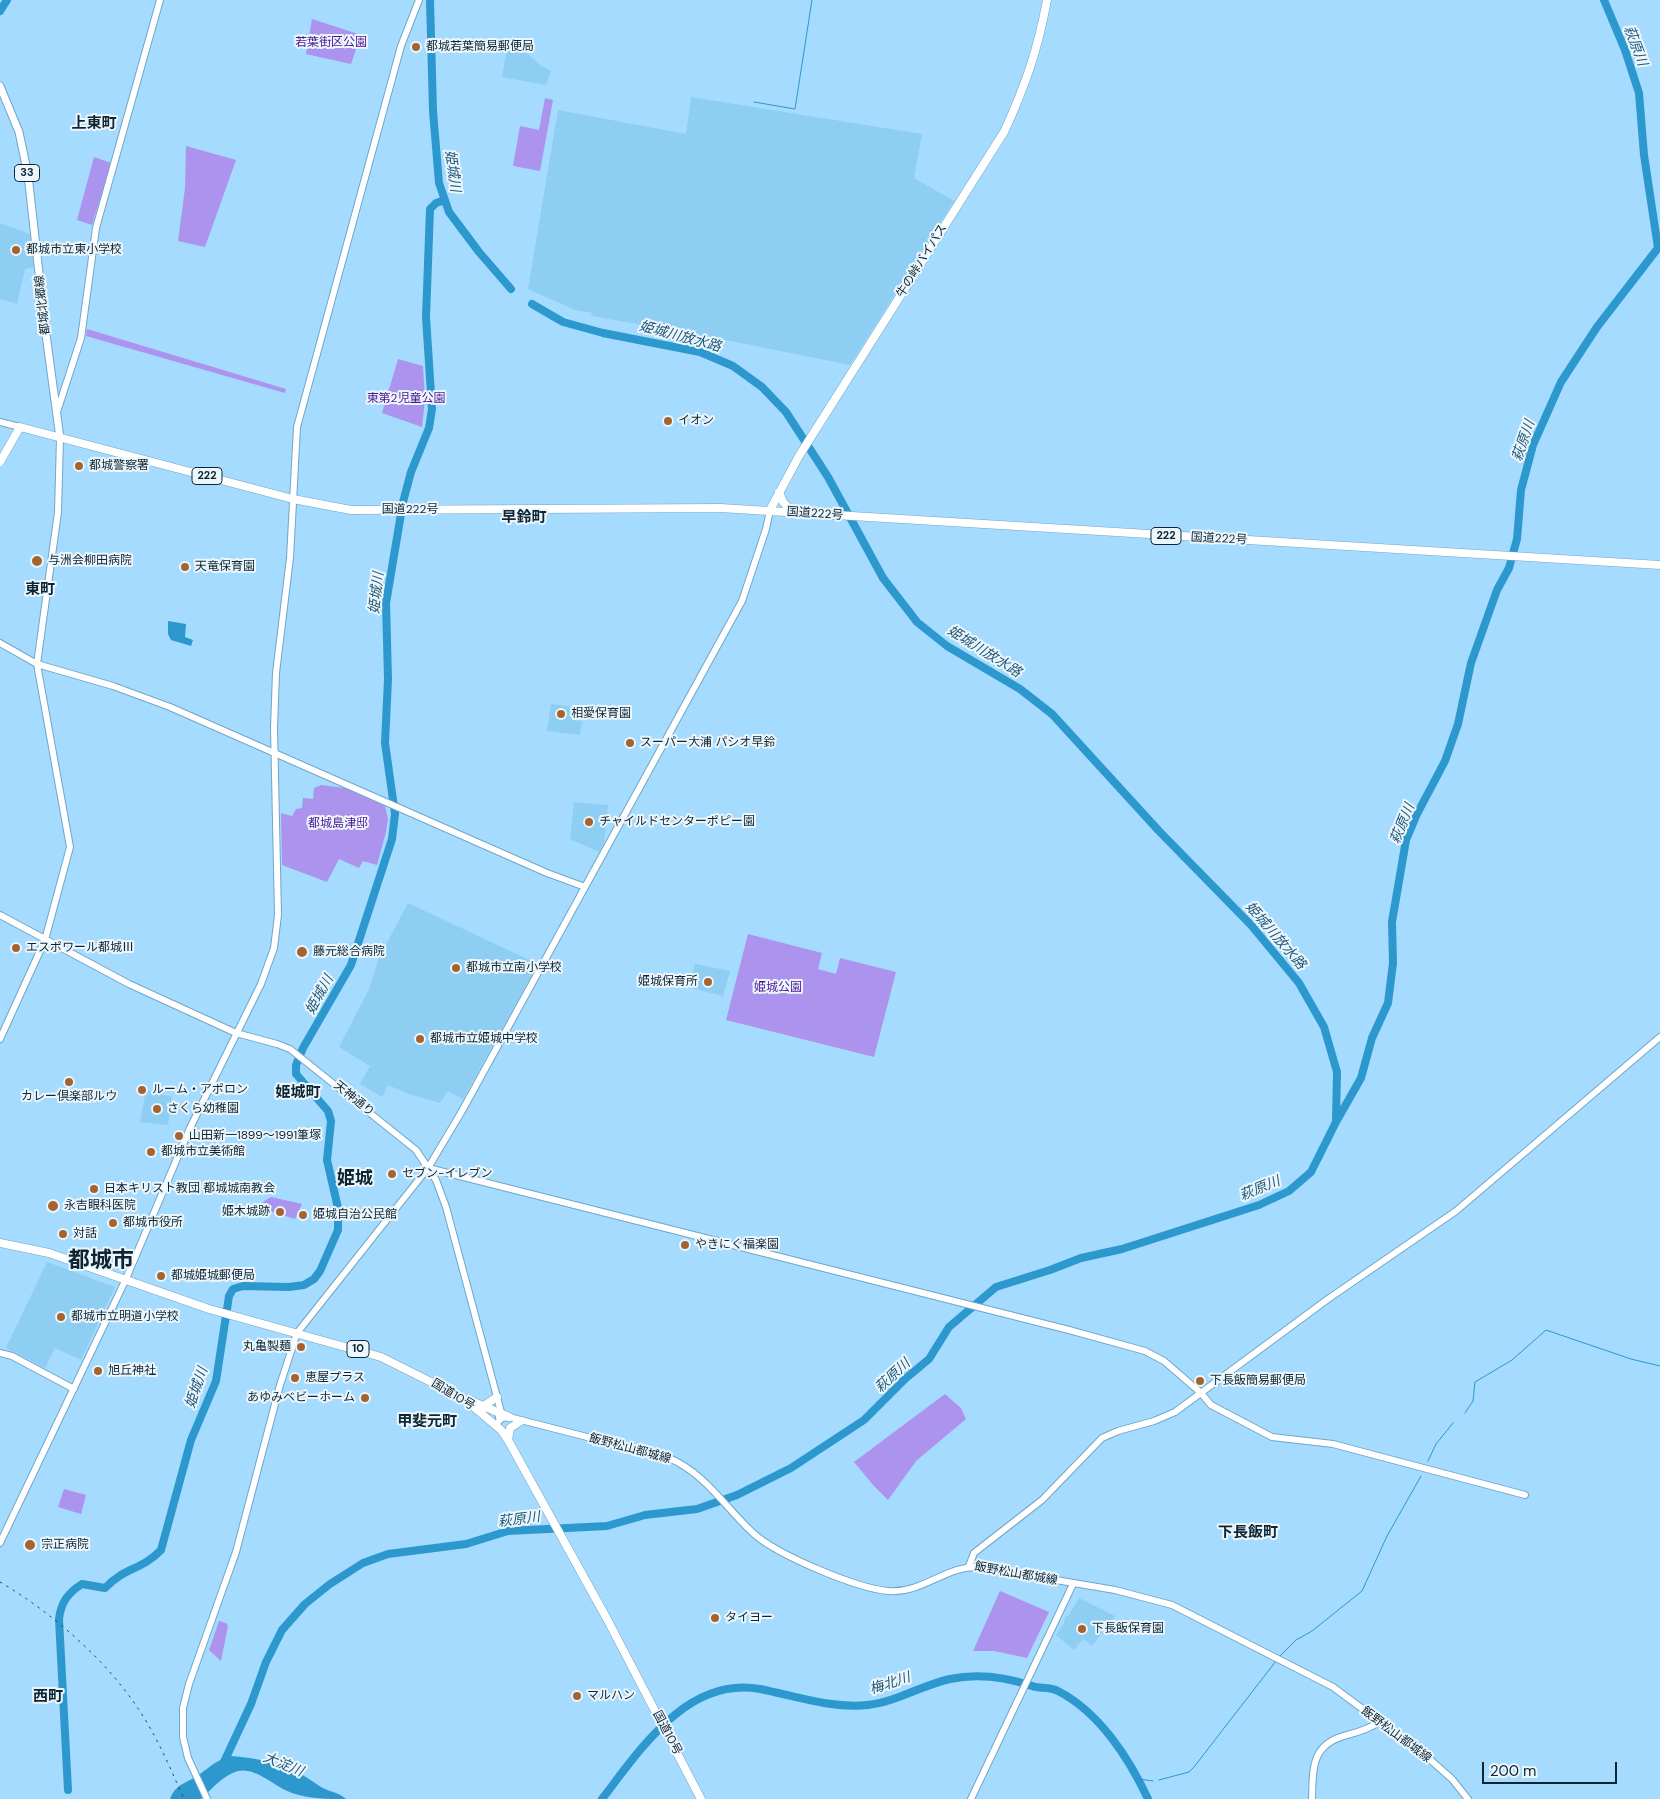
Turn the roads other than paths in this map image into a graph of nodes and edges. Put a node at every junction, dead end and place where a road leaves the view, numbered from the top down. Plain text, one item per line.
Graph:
1 (160, 0) edge
2 (418, 0) edge
3 (1047, 0) edge
4 (0, 86) edge
5 (57, 412) junction
6 (0, 422) edge
7 (20, 427) junction
8 (60, 438) junction
9 (0, 462) edge
10 (779, 492) junction
11 (293, 499) junction
12 (770, 510) junction
13 (794, 513) junction
14 (1660, 565) edge
15 (0, 643) edge
16 (37, 664) junction
17 (274, 753) junction
18 (585, 887) junction
19 (0, 915) edge
20 (45, 940) junction
21 (236, 1033) junction
22 (1660, 1037) edge
23 (0, 1038) edge
24 (428, 1168) junction
25 (0, 1243) edge
26 (125, 1280) junction
27 (297, 1333) junction
28 (0, 1353) edge
29 (74, 1389) junction
30 (1201, 1393) junction
31 (497, 1397) junction
32 (463, 1398) junction
33 (485, 1405) junction
34 (501, 1412) junction
35 (509, 1417) junction
36 (521, 1420) junction
37 (495, 1425) junction
38 (508, 1440) junction
39 (1525, 1495) dead end
40 (0, 1543) edge
41 (969, 1566) junction
42 (1073, 1584) junction
43 (1379, 1722) junction
44 (207, 1799) edge
45 (701, 1799) edge
46 (971, 1799) edge
47 (1312, 1799) edge
48 (1468, 1799) edge

1 - 5 street
2 - 11 street
3 - 10 highway, 牛の峠バイパス
4 - 5 main road, 都城北郷線 / 33
5 - 8 main road, 都城北郷線 / 33
6 - 7 street
7 - 8 highway, 国道222号 / 222
7 - 9 highway
8 - 11 highway, 国道222号 / 222
8 - 16 street
10 - 12 highway, 牛の峠バイパス
10 - 13 highway
11 - 12 highway, 国道222号 / 222
11 - 17 street
12 - 13 highway, 国道222号 / 222
12 - 18 street
13 - 14 highway, 国道222号 / 222
15 - 16 street
16 - 17 street
16 - 20 street
17 - 18 street
17 - 21 street
18 - 24 street
19 - 20 street, 天神通り
20 - 21 street, 天神通り
20 - 23 street
21 - 24 street, 天神通り
21 - 26 street
22 - 30 street
24 - 27 street
24 - 30 street
24 - 31 street, 天神通り
25 - 26 highway, 国道10号 / 10
26 - 27 highway, 国道10号 / 10
26 - 29 street
27 - 32 highway, 国道10号 / 10
27 - 44 street
28 - 29 street
29 - 40 street
30 - 39 street
30 - 41 street
31 - 33 highway
31 - 34 street, 天神通り
32 - 33 highway
32 - 37 highway, 国道10号 / 10
33 - 34 highway
34 - 35 highway
34 - 37 street
35 - 36 street, 飯野松山都城線
35 - 37 street
36 - 38 highway
36 - 41 street, 飯野松山都城線
37 - 38 highway, 国道10号 / 10
38 - 45 highway, 国道10号 / 10
41 - 42 street, 飯野松山都城線
42 - 43 street, 飯野松山都城線
42 - 46 street
43 - 47 street
43 - 48 street, 飯野松山都城線

